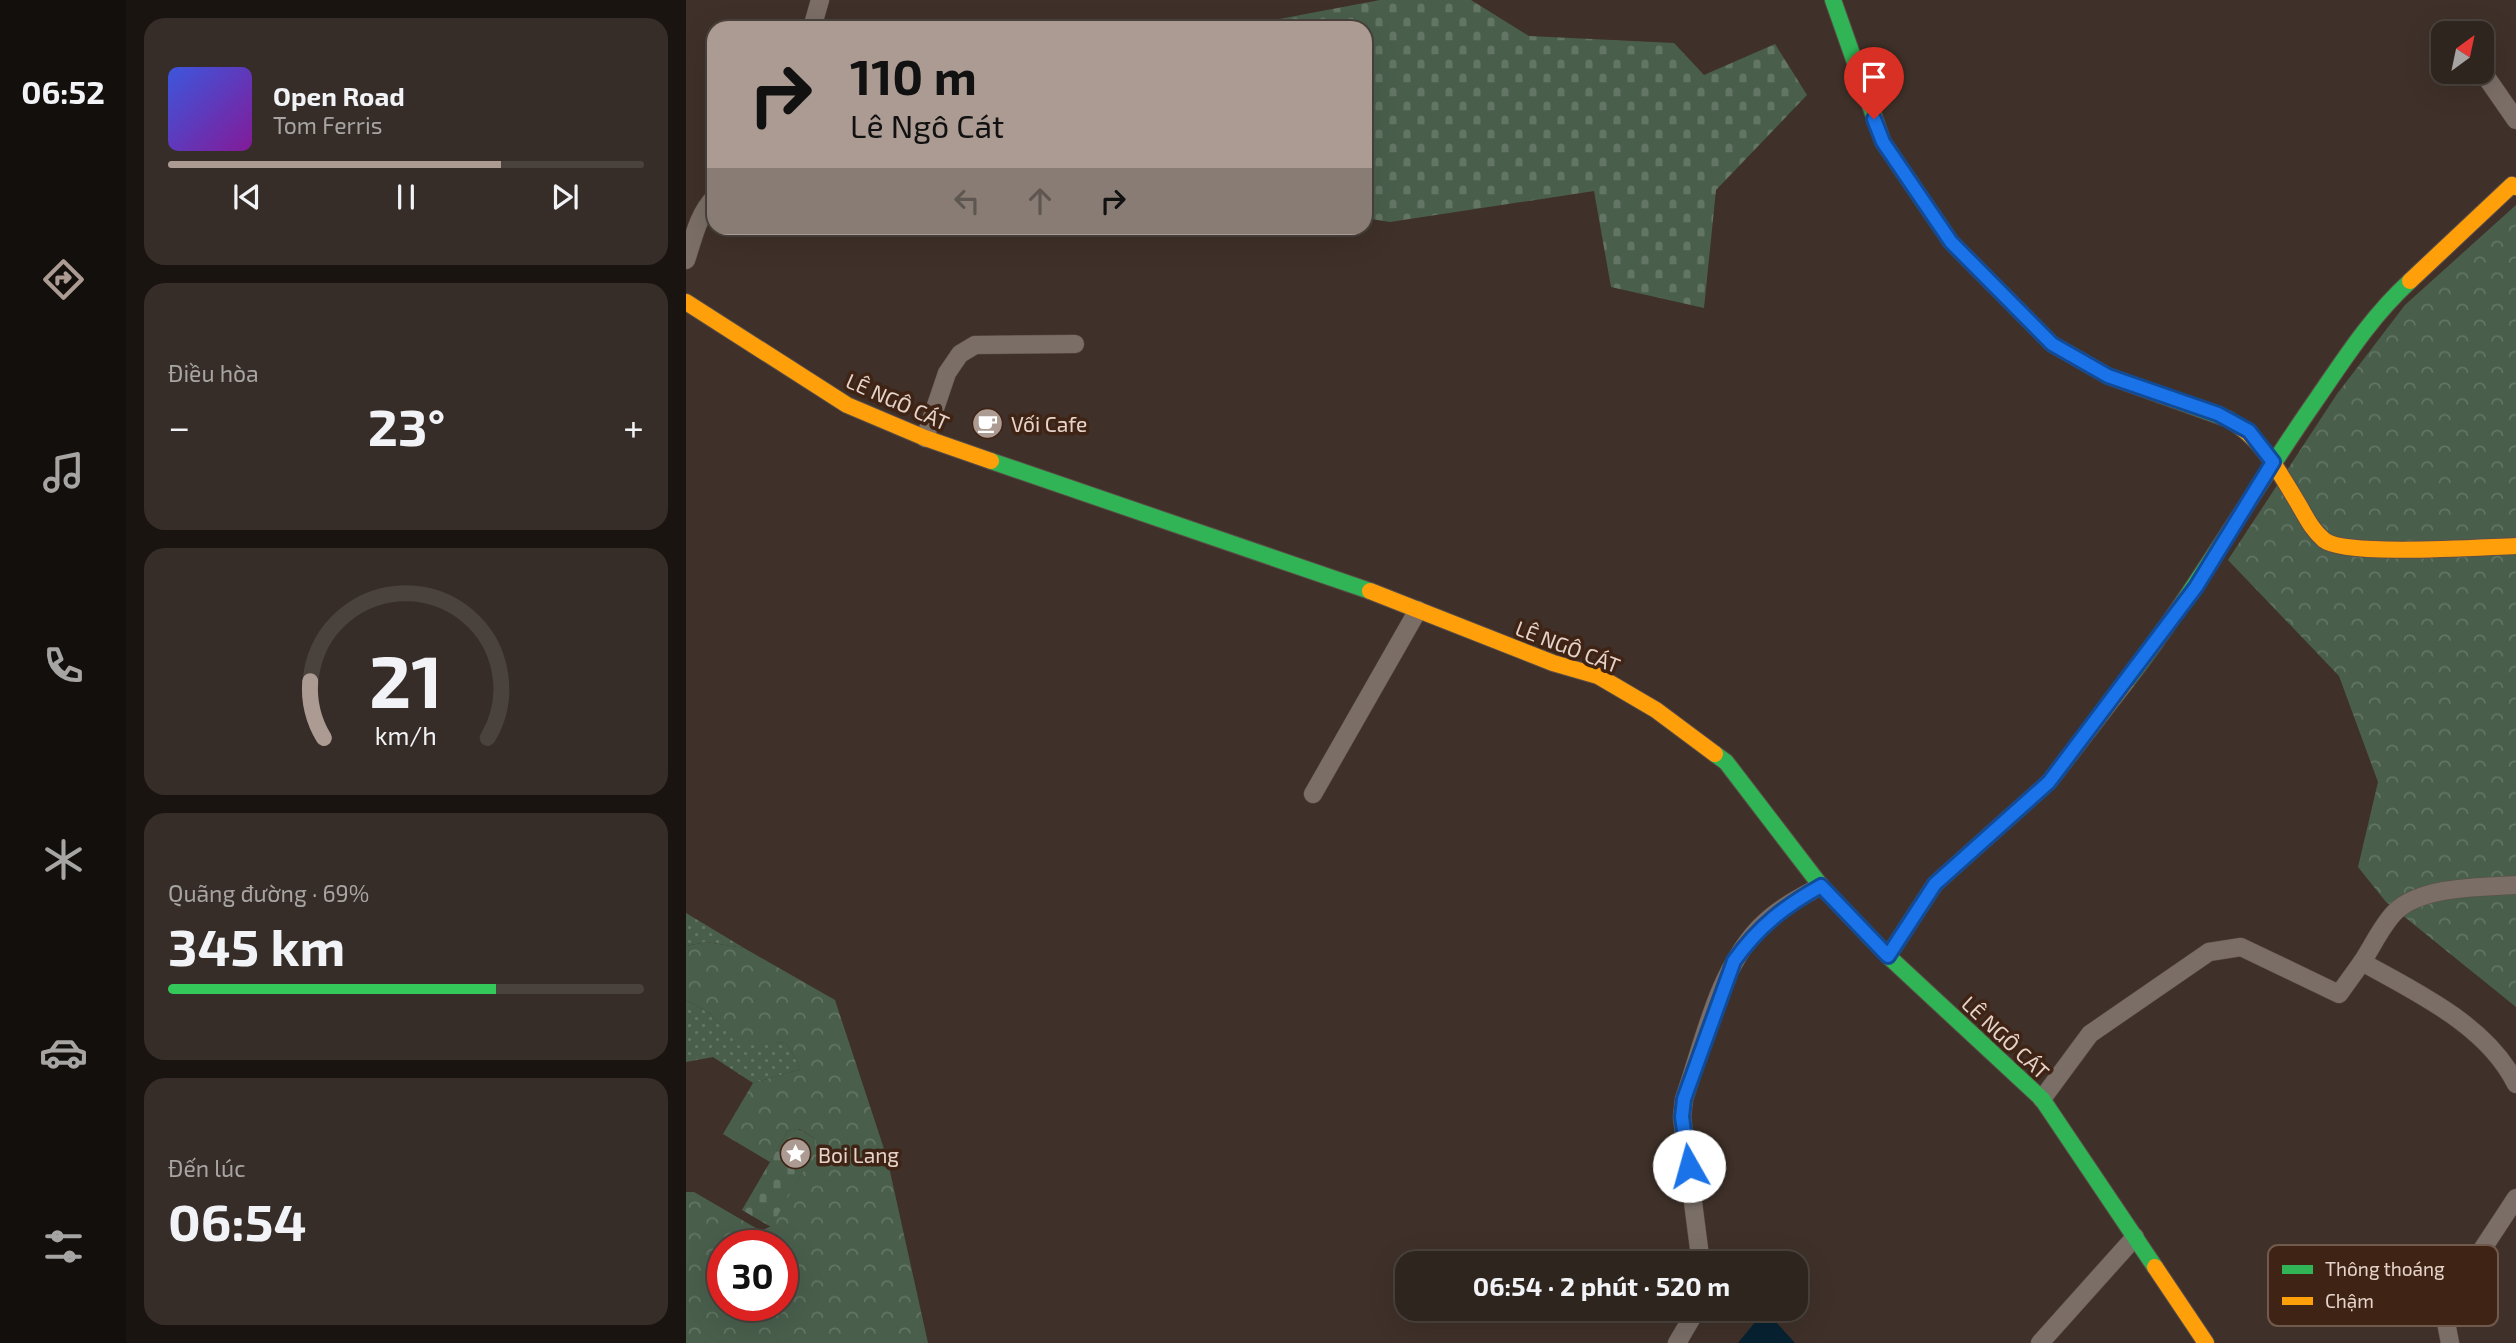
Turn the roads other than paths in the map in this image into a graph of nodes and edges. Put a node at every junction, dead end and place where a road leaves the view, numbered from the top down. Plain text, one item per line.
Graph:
1 (820, 0) edge
2 (1833, 0) edge
3 (814, 21) edge
4 (2493, 84) edge
5 (2515, 111) edge
6 (2515, 182) edge
7 (707, 205) edge
8 (686, 260) edge
9 (686, 302) edge
10 (1075, 344) dead end
11 (925, 438) junction
12 (2273, 462) junction
13 (2516, 546) edge
14 (1418, 610) junction
15 (1313, 794) dead end
16 (2516, 885) edge
17 (1821, 886) junction
18 (1888, 956) junction
19 (2362, 962) junction
20 (2516, 1084) edge
21 (2042, 1099) junction
22 (2516, 1198) edge
23 (2135, 1237) junction
24 (2485, 1245) edge
25 (1699, 1251) edge
26 (1690, 1321) edge
27 (1677, 1343) edge
28 (2040, 1343) edge
29 (2206, 1343) edge

1 - 3 street
2 - 12 street
4 - 5 street
6 - 12 street
7 - 8 street
9 - 11 street, LÊ NGÔ CÁT
10 - 11 street
11 - 14 street, LÊ NGÔ CÁT
12 - 13 street
12 - 18 street
14 - 15 street
14 - 17 street, LÊ NGÔ CÁT
16 - 19 street
17 - 18 street, LÊ NGÔ CÁT
17 - 25 street
18 - 21 street, LÊ NGÔ CÁT
19 - 20 street
19 - 21 street
21 - 23 street, LÊ NGÔ CÁT
22 - 24 street
23 - 28 street
23 - 29 street, LÊ NGÔ CÁT
26 - 27 street

